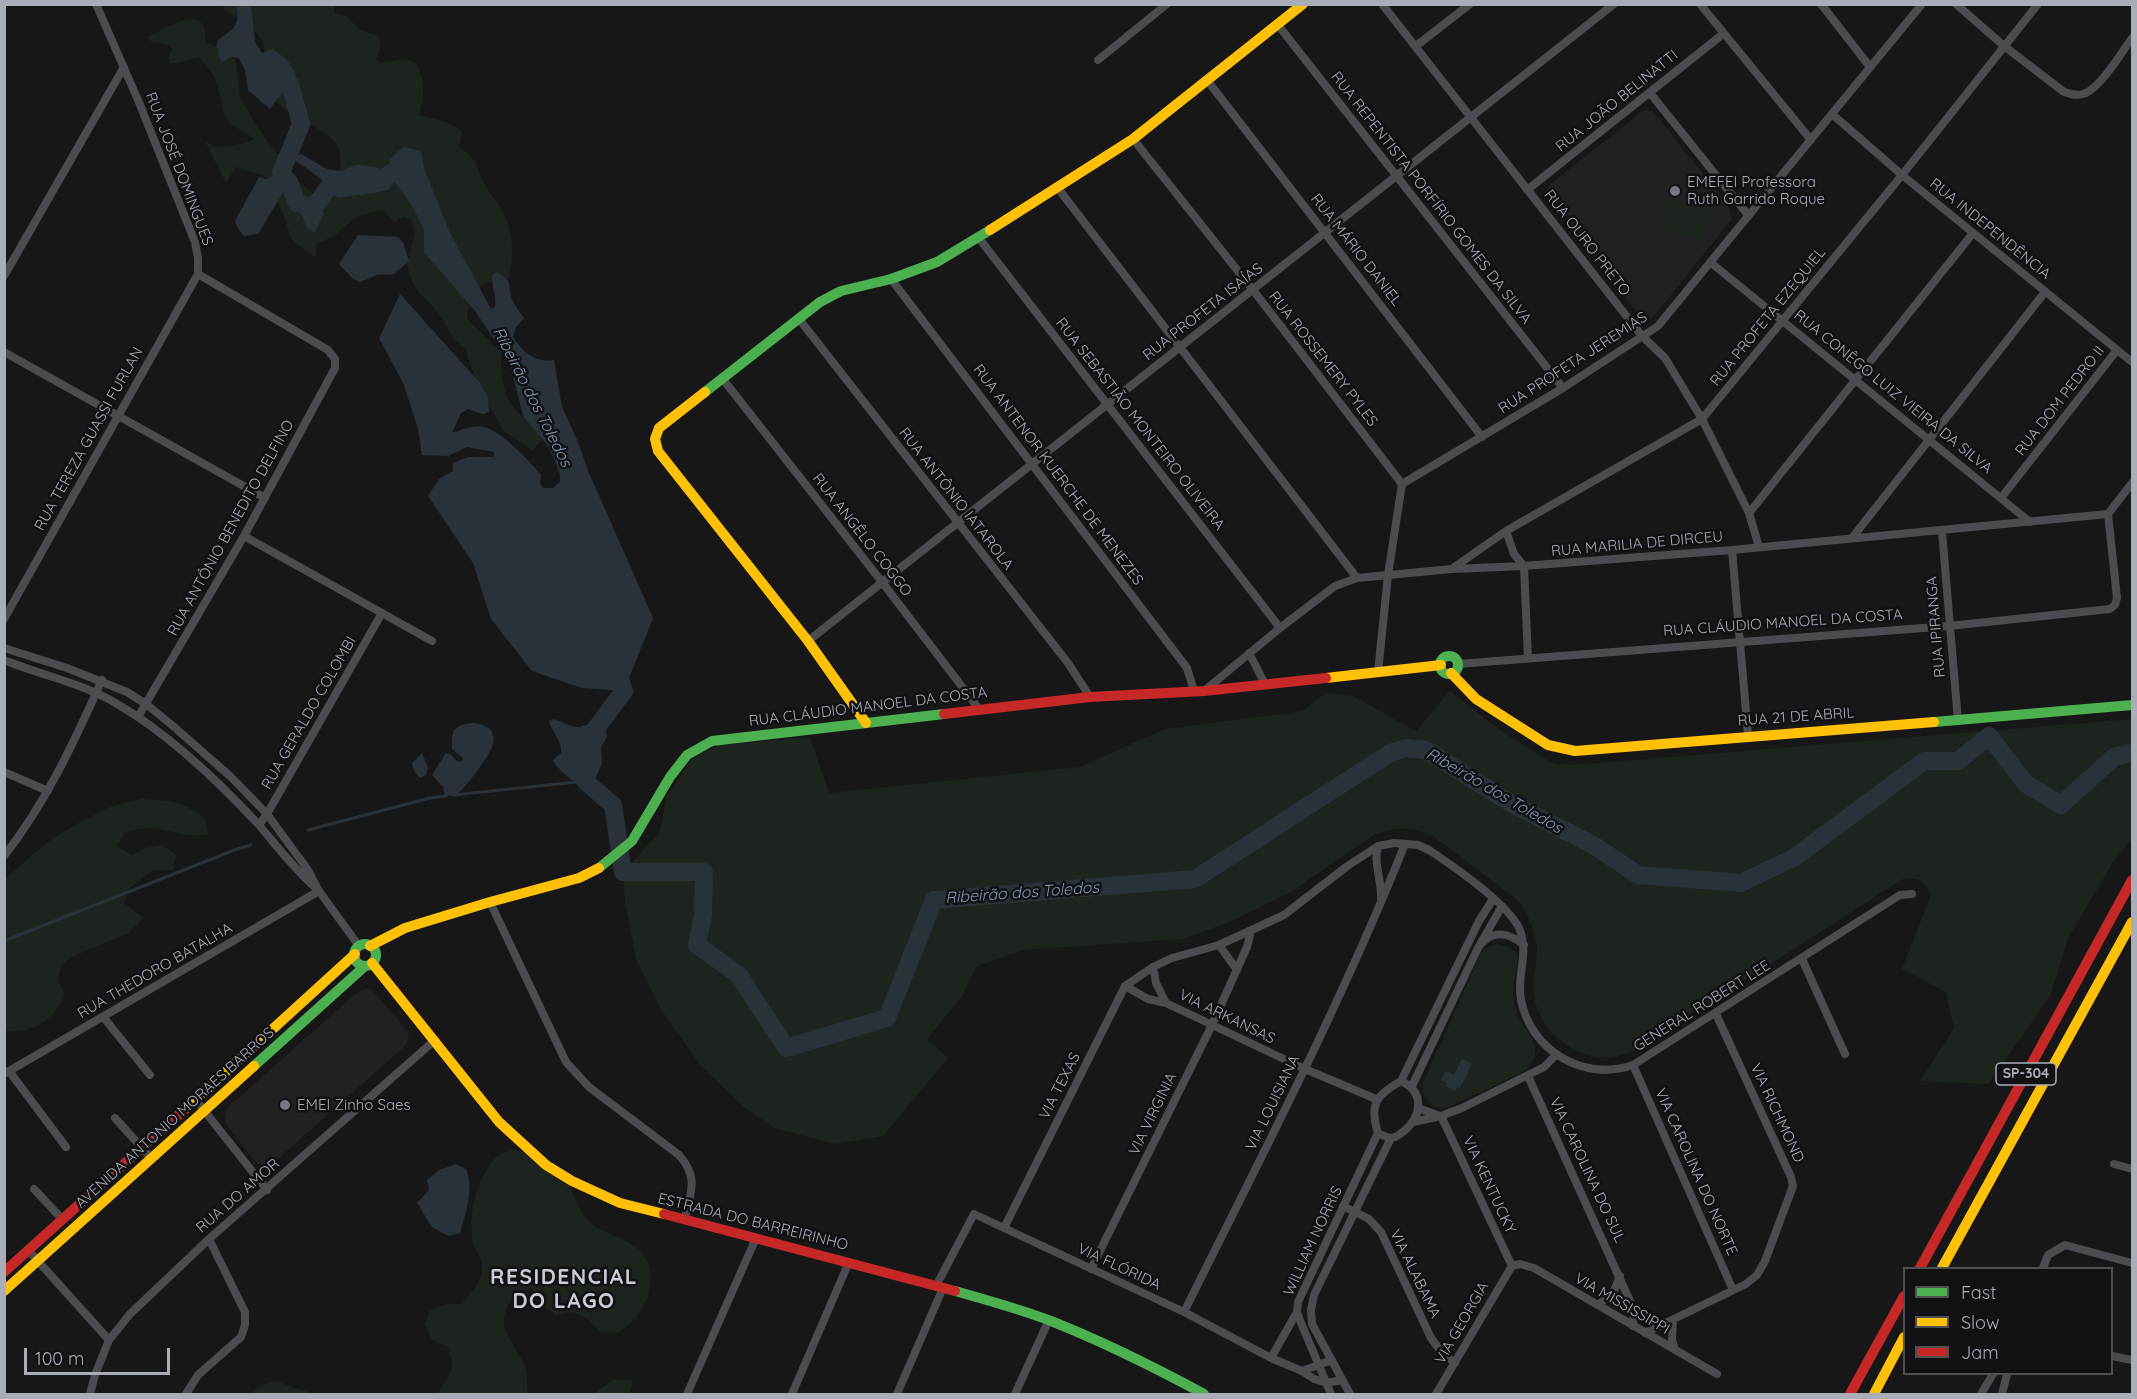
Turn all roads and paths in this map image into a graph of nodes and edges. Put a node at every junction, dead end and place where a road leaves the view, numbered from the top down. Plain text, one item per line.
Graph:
1 (96, 4) edge
2 (1167, 4) edge
3 (1304, 4) edge
4 (1382, 4) edge
5 (1470, 4) edge
6 (1614, 4) edge
7 (1700, 4) edge
8 (1821, 4) edge
9 (1922, 4) edge
10 (1956, 4) edge
11 (2038, 4) edge
12 (1278, 25) junction
13 (1723, 34) junction
14 (2133, 38) edge
15 (1416, 46) junction
16 (2004, 46) junction
17 (1098, 60) dead end
18 (124, 67) junction
19 (1870, 67) junction
20 (1207, 80) junction
21 (1650, 93) junction
22 (1832, 114) junction
23 (1472, 117) junction
24 (1133, 139) junction
25 (1811, 140) junction
26 (1902, 175) junction
27 (1398, 176) junction
28 (1057, 187) junction
29 (1527, 190) junction
30 (1749, 214) junction
31 (1326, 232) junction
32 (1973, 233) junction
33 (978, 237) junction
34 (1710, 262) junction
35 (198, 273) junction
36 (4, 276) edge
37 (891, 279) junction
38 (1253, 290) junction
39 (2045, 292) junction
40 (799, 319) junction
41 (1783, 321) junction
42 (1642, 336) junction
43 (1180, 347) junction
44 (2117, 350) junction
45 (4, 352) edge
46 (2133, 362) edge
47 (722, 378) junction
48 (1856, 382) junction
49 (1563, 388) junction
50 (1107, 405) junction
51 (118, 416) junction
52 (1702, 419) junction
53 (1482, 437) junction
54 (1930, 439) junction
55 (1033, 463) junction
56 (2133, 483) edge
57 (1402, 484) junction
58 (265, 498) junction
59 (2001, 498) junction
60 (1749, 513) junction
61 (2108, 514) junction
62 (2030, 522) junction
63 (957, 523) junction
64 (1506, 531) junction
65 (1942, 531) junction
66 (244, 536) junction
67 (1852, 538) junction
68 (1759, 547) junction
69 (1732, 550) junction
70 (1471, 556) junction
71 (1524, 566) junction
72 (1473, 568) junction
73 (1452, 569) junction
74 (1388, 575) junction
75 (1357, 578) junction
76 (882, 582) junction
77 (382, 613) junction
78 (4, 619) edge
79 (1949, 626) junction
80 (1280, 628) junction
81 (432, 641) dead end
82 (808, 641) junction
83 (1739, 641) junction
84 (4, 648) edge
85 (1249, 653) junction
86 (1528, 658) junction
87 (4, 660) edge
88 (1456, 668) junction
89 (1377, 672) junction
90 (102, 680) junction
91 (1265, 684) junction
92 (1199, 691) junction
93 (96, 692) junction
94 (1090, 697) junction
95 (146, 704) junction
96 (2133, 705) edge
97 (979, 709) junction
98 (138, 717) junction
99 (1958, 721) junction
100 (866, 723) junction
101 (1748, 735) junction
102 (4, 772) edge
103 (48, 791) junction
104 (267, 814) junction
105 (259, 825) junction
106 (1406, 844) junction
107 (1378, 846) junction
108 (4, 856) edge
109 (2133, 880) edge
110 (319, 891) junction
111 (1912, 894) dead end
112 (1493, 898) junction
113 (490, 902) junction
114 (1381, 903) junction
115 (1502, 906) junction
116 (2133, 922) edge
117 (1251, 931) junction
118 (1219, 945) junction
119 (1524, 945) junction
120 (1478, 948) junction
121 (361, 949) junction
122 (1802, 959) junction
123 (369, 965) junction
124 (1153, 967) junction
125 (1237, 970) junction
126 (1125, 986) junction
127 (1166, 1003) junction
128 (1716, 1014) junction
129 (104, 1018) junction
130 (1212, 1025) junction
131 (435, 1040) junction
132 (1845, 1054) dead end
133 (1556, 1055) junction
134 (1633, 1065) junction
135 (1305, 1069) junction
136 (7, 1072) edge
137 (150, 1075) dead end
138 (1528, 1076) junction
139 (1401, 1081) junction
140 (1412, 1086) junction
141 (195, 1100) junction
142 (1376, 1100) junction
143 (1418, 1108) junction
144 (205, 1111) junction
145 (1441, 1116) junction
146 (115, 1118) dead end
147 (1413, 1122) junction
148 (1378, 1132) junction
149 (1391, 1138) junction
150 (66, 1147) dead end
151 (142, 1148) junction
152 (152, 1159) junction
153 (2114, 1164) dead end
154 (2133, 1169) edge
155 (34, 1189) dead end
156 (267, 1190) junction
157 (1343, 1206) junction
158 (1355, 1211) junction
159 (685, 1218) junction
160 (62, 1219) junction
161 (1004, 1228) junction
162 (756, 1238) junction
163 (209, 1239) junction
164 (28, 1250) junction
165 (39, 1261) junction
166 (849, 1262) junction
167 (2133, 1263) edge
168 (1512, 1266) junction
169 (1921, 1267) edge
170 (1943, 1267) edge
171 (2044, 1267) edge
172 (1091, 1269) junction
173 (4, 1272) edge
174 (1620, 1276) junction
175 (940, 1287) junction
176 (1733, 1290) junction
177 (4, 1291) edge
178 (1903, 1300) edge
179 (1598, 1305) junction
180 (1184, 1312) junction
181 (1297, 1312) junction
182 (1049, 1320) junction
183 (1673, 1320) junction
184 (1633, 1326) junction
185 (1645, 1333) junction
186 (109, 1340) junction
187 (1903, 1341) edge
188 (1675, 1350) junction
189 (2113, 1356) edge
190 (1271, 1358) junction
191 (1332, 1360) junction
192 (1892, 1360) junction
193 (2133, 1360) edge
194 (1455, 1363) junction
195 (1319, 1366) junction
196 (1302, 1371) junction
197 (1717, 1374) dead end
198 (1992, 1375) edge
199 (2007, 1375) edge
200 (1342, 1380) junction
201 (1327, 1383) junction
202 (1851, 1393) edge
203 (90, 1395) edge
204 (186, 1395) edge
205 (687, 1395) edge
206 (792, 1395) edge
207 (897, 1395) edge
208 (1015, 1395) edge
209 (1204, 1395) edge
210 (1331, 1395) edge
211 (1350, 1395) edge
212 (1436, 1395) edge
213 (1874, 1395) edge
214 (1879, 1395) edge
215 (1981, 1395) edge
216 (2002, 1395) edge

1 - 18 street, RUA JOSÉ DOMINGUES
2 - 17 street
3 - 12 main road
4 - 15 street, RUA OURO PRETO
5 - 15 street
6 - 23 street, RUA PROFETA ISAÍAS
7 - 13 street
8 - 19 street
9 - 19 street, RUA PROFETA JEREMIAS
10 - 16 street
11 - 16 street, RUA PROFETA EZEQUIEL
12 - 20 main road
12 - 27 street, RUA REPENTISTA PORFÍRIO GOMES DA SILVA
13 - 21 street, RUA JOÃO BELINATTI
13 - 25 street
14 - 16 street
15 - 23 street, RUA OURO PRETO
16 - 26 street, RUA PROFETA EZEQUIEL
18 - 35 street, RUA JOSÉ DOMINGUES
18 - 36 street
19 - 22 street, RUA PROFETA JEREMIAS
20 - 24 main road
20 - 31 street, RUA MÁRIO DANIEL
21 - 29 street, RUA JOÃO BELINATTI
21 - 30 street
22 - 25 street, RUA PROFETA JEREMIAS
22 - 26 street, RUA INDEPENDÊNCIA
23 - 27 street, RUA PROFETA ISAÍAS
23 - 29 street, RUA OURO PRETO
24 - 28 main road
24 - 38 street, RUA ROSSEMERY PYLES
25 - 30 street, RUA PROFETA JEREMIAS
26 - 32 street, RUA INDEPENDÊNCIA
26 - 41 street, RUA PROFETA EZEQUIEL
27 - 31 street, RUA PROFETA ISAÍAS
27 - 49 street, RUA REPENTISTA PORFÍRIO GOMES DA SILVA
28 - 33 main road
28 - 43 street
29 - 42 street, RUA OURO PRETO
30 - 34 street, RUA PROFETA JEREMIAS
31 - 38 street, RUA PROFETA ISAÍAS
31 - 53 street, RUA MÁRIO DANIEL
32 - 39 street, RUA INDEPENDÊNCIA
32 - 48 street
33 - 37 main road
33 - 50 street, RUA SEBASTIÃO MONTEIRO OLIVEIRA
34 - 41 street, RUA CONÊGO LUIZ VIEIRA DA SILVA
34 - 42 street, RUA PROFETA JEREMIAS
35 - 51 street, RUA TEREZA GUASSI FURLAN
35 - 58 street, RUA ANTÔNIO BENEDITO DELFINO
37 - 40 main road
37 - 55 street, RUA ANTENOR KUERCHE DE MENEZES
38 - 43 street, RUA PROFETA ISAÍAS
38 - 57 street, RUA ROSSEMERY PYLES
39 - 44 street, RUA INDEPENDÊNCIA
39 - 54 street
40 - 47 main road
40 - 63 street, RUA ANTÔNIO IATAROLA
41 - 48 street, RUA CONÊGO LUIZ VIEIRA DA SILVA
41 - 52 street, RUA PROFETA EZEQUIEL
42 - 49 street, RUA PROFETA JEREMIAS
42 - 52 street, RUA OURO PRETO
43 - 50 street, RUA PROFETA ISAÍAS
43 - 75 street
44 - 46 street, RUA INDEPENDÊNCIA
44 - 59 street, RUA DOM PEDRO II
45 - 51 street
47 - 76 street, RUA ANGÊLO COGGO
47 - 82 main road
48 - 54 street, RUA CONÊGO LUIZ VIEIRA DA SILVA
48 - 60 street
49 - 53 street, RUA PROFETA JEREMIAS
50 - 55 street, RUA PROFETA ISAÍAS
50 - 80 street, RUA SEBASTIÃO MONTEIRO OLIVEIRA
51 - 58 street
51 - 78 street, RUA TEREZA GUASSI FURLAN
52 - 60 street, RUA OURO PRETO
52 - 64 street, RUA PROFETA EZEQUIEL
53 - 57 street, RUA PROFETA JEREMIAS
54 - 59 street, RUA CONÊGO LUIZ VIEIRA DA SILVA
54 - 67 street
55 - 63 street, RUA PROFETA ISAÍAS
55 - 92 street, RUA ANTENOR KUERCHE DE MENEZES
56 - 61 street
57 - 74 street
58 - 66 street, RUA ANTÔNIO BENEDITO DELFINO
59 - 62 street, RUA CONÊGO LUIZ VIEIRA DA SILVA
60 - 68 street, RUA OURO PRETO
61 - 62 street, RUA MARILIA DE DIRCEU
61 - 79 street, RUA CLÁUDIO MANOEL DA COSTA
62 - 65 street, RUA MARILIA DE DIRCEU
63 - 76 street, RUA PROFETA ISAÍAS
63 - 94 street, RUA ANTÔNIO IATAROLA
64 - 70 street, RUA PROFETA EZEQUIEL
64 - 71 street
65 - 67 street, RUA MARILIA DE DIRCEU
65 - 79 street, RUA IPIRANGA
66 - 77 street
66 - 95 street, RUA ANTÔNIO BENEDITO DELFINO
67 - 68 street, RUA MARILIA DE DIRCEU
68 - 69 street, RUA MARILIA DE DIRCEU
69 - 71 street, RUA MARILIA DE DIRCEU
69 - 83 street
70 - 72 street
70 - 73 street, RUA PROFETA EZEQUIEL
71 - 72 street, RUA MARILIA DE DIRCEU
71 - 86 street
72 - 73 street, RUA MARILIA DE DIRCEU
73 - 74 street, RUA MARILIA DE DIRCEU
74 - 75 street, RUA MARILIA DE DIRCEU
74 - 89 street
75 - 80 street, RUA MARILIA DE DIRCEU
76 - 82 street, RUA PROFETA ISAÍAS
76 - 97 street, RUA ANGÊLO COGGO
77 - 81 street
77 - 104 street, RUA GERALDO COLOMBI
79 - 83 street, RUA CLÁUDIO MANOEL DA COSTA
79 - 99 street, RUA IPIRANGA
80 - 85 street, RUA MARILIA DE DIRCEU
82 - 100 main road
83 - 86 street, RUA CLÁUDIO MANOEL DA COSTA
83 - 101 street
84 - 90 street
85 - 91 street
85 - 92 street, RUA MARILIA DE DIRCEU
86 - 88 street, RUA CLÁUDIO MANOEL DA COSTA
87 - 93 street
88 - 89 main road, RUA CLÁUDIO MANOEL DA COSTA
88 - 101 main road, RUA 21 DE ABRIL
89 - 91 main road, RUA CLÁUDIO MANOEL DA COSTA
90 - 93 street
90 - 95 street
91 - 92 main road, RUA CLÁUDIO MANOEL DA COSTA
92 - 94 main road, RUA CLÁUDIO MANOEL DA COSTA
93 - 98 street
93 - 103 street
94 - 97 main road, RUA CLÁUDIO MANOEL DA COSTA
95 - 98 street, RUA ANTÔNIO BENEDITO DELFINO
95 - 104 street
96 - 99 main road, RUA 21 DE ABRIL
97 - 100 main road, RUA CLÁUDIO MANOEL DA COSTA
98 - 105 street
99 - 101 main road, RUA 21 DE ABRIL
100 - 113 main road, RUA CLÁUDIO MANOEL DA COSTA
102 - 103 street
103 - 108 street
104 - 105 street, RUA GERALDO COLOMBI
104 - 110 street
105 - 110 street
106 - 107 street, GENERAL ROBERT LEE
106 - 112 street, GENERAL ROBERT LEE
106 - 114 street, VIA LOUISIANA
107 - 114 street, VIA LOUISIANA
107 - 117 street, GENERAL ROBERT LEE
109 - 169 main road, SP-304
110 - 121 street
110 - 129 street, RUA THEDORO BATALHA
111 - 122 street, GENERAL ROBERT LEE
112 - 115 street, GENERAL ROBERT LEE
112 - 139 street
113 - 121 main road, RUA CLÁUDIO MANOEL DA COSTA
113 - 159 street
114 - 135 street, VIA LOUISIANA
115 - 119 street, GENERAL ROBERT LEE
115 - 120 street
116 - 170 main road, SP-304
117 - 118 street, GENERAL ROBERT LEE
117 - 125 street, VIA VIRGINIA
118 - 124 street, GENERAL ROBERT LEE
118 - 125 street
119 - 120 street
119 - 133 street, GENERAL ROBERT LEE
120 - 140 street
121 - 123 main road, ESTRADA DO BARREIRINHO
121 - 123 main road
121 - 141 main road, AVENIDA ANTONIO MORAES BARROS
122 - 128 street, GENERAL ROBERT LEE
122 - 132 street
123 - 131 main road, ESTRADA DO BARREIRINHO
123 - 144 main road, AVENIDA ANTONIO MORAES BARROS
124 - 126 street, VIA TEXAS
124 - 127 street, VIA ARKANSAS
125 - 130 street, VIA VIRGINIA
126 - 127 street, VIA ARKANSAS
126 - 161 street, VIA TEXAS
127 - 130 street, VIA ARKANSAS
128 - 134 street, GENERAL ROBERT LEE
128 - 176 street, VIA RICHMOND
129 - 136 street, RUA THEDORO BATALHA
129 - 137 street
130 - 135 street, VIA ARKANSAS
130 - 172 street, VIA VIRGINIA
131 - 156 street, RUA DO AMOR
131 - 159 main road, ESTRADA DO BARREIRINHO
133 - 134 street, GENERAL ROBERT LEE
133 - 138 street
134 - 176 street, VIA CAROLINA DO NORTE
135 - 142 street, VIA ARKANSAS
135 - 180 street, VIA LOUISIANA
136 - 150 street
138 - 145 street
138 - 174 street, VIA CAROLINA DO SUL
139 - 140 street
139 - 142 street
140 - 143 street
141 - 144 street
141 - 151 main road, AVENIDA ANTONIO MORAES BARROS
142 - 148 street
143 - 145 street
143 - 147 street
144 - 152 main road, AVENIDA ANTONIO MORAES BARROS
144 - 156 street
145 - 147 street
145 - 168 street, VIA KENTUCKY
146 - 151 street
147 - 149 street
148 - 149 street
148 - 157 street, WILLIAM NORRIS
149 - 158 street, WILLIAM NORRIS
151 - 152 street
151 - 160 main road, AVENIDA ANTONIO MORAES BARROS
152 - 165 main road, AVENIDA ANTONIO MORAES BARROS
153 - 154 street
155 - 160 street
156 - 163 street, RUA DO AMOR
157 - 158 street, VIA ALABAMA
157 - 181 street, WILLIAM NORRIS
158 - 191 street, WILLIAM NORRIS
158 - 194 street, VIA ALABAMA
159 - 162 main road, ESTRADA DO BARREIRINHO
160 - 164 main road, AVENIDA ANTONIO MORAES BARROS
161 - 172 street, VIA FLÓRIDA
161 - 175 street, VIA FLÓRIDA
162 - 166 main road, ESTRADA DO BARREIRINHO
162 - 205 street
163 - 186 street, RUA DO AMOR
163 - 204 street
164 - 165 street
164 - 173 main road, AVENIDA ANTONIO MORAES BARROS
165 - 177 main road, AVENIDA ANTONIO MORAES BARROS
165 - 186 street
166 - 175 main road, ESTRADA DO BARREIRINHO
166 - 206 street
167 - 171 street
168 - 179 street, VIA MISSISSIPPI
168 - 194 street, VIA GEORGIA
172 - 180 street, VIA FLÓRIDA
174 - 179 street
174 - 184 street, VIA CAROLINA DO SUL
175 - 182 main road, ESTRADA DO BARREIRINHO
175 - 207 street
176 - 183 street, VIA RICHMOND
178 - 202 main road
179 - 184 street, VIA MISSISSIPPI
180 - 190 street, VIA FLÓRIDA
181 - 190 street
181 - 195 street, WILLIAM NORRIS
182 - 208 street
182 - 209 main road, ESTRADA DO BARREIRINHO
183 - 185 street, VIA RICHMOND
183 - 188 street
184 - 185 street, VIA MISSISSIPPI
185 - 188 street, VIA MISSISSIPPI
186 - 203 street, RUA DO AMOR
187 - 192 main road
188 - 197 street, VIA MISSISSIPPI
189 - 193 street
190 - 196 street, VIA FLÓRIDA
191 - 195 street
191 - 200 street, WILLIAM NORRIS
192 - 213 main road
192 - 214 main road
194 - 212 street, VIA GEORGIA
195 - 196 street
195 - 201 street, WILLIAM NORRIS
196 - 201 street, VIA FLÓRIDA
198 - 215 street
199 - 216 street
200 - 201 street
200 - 211 street, WILLIAM NORRIS
201 - 210 street, WILLIAM NORRIS

